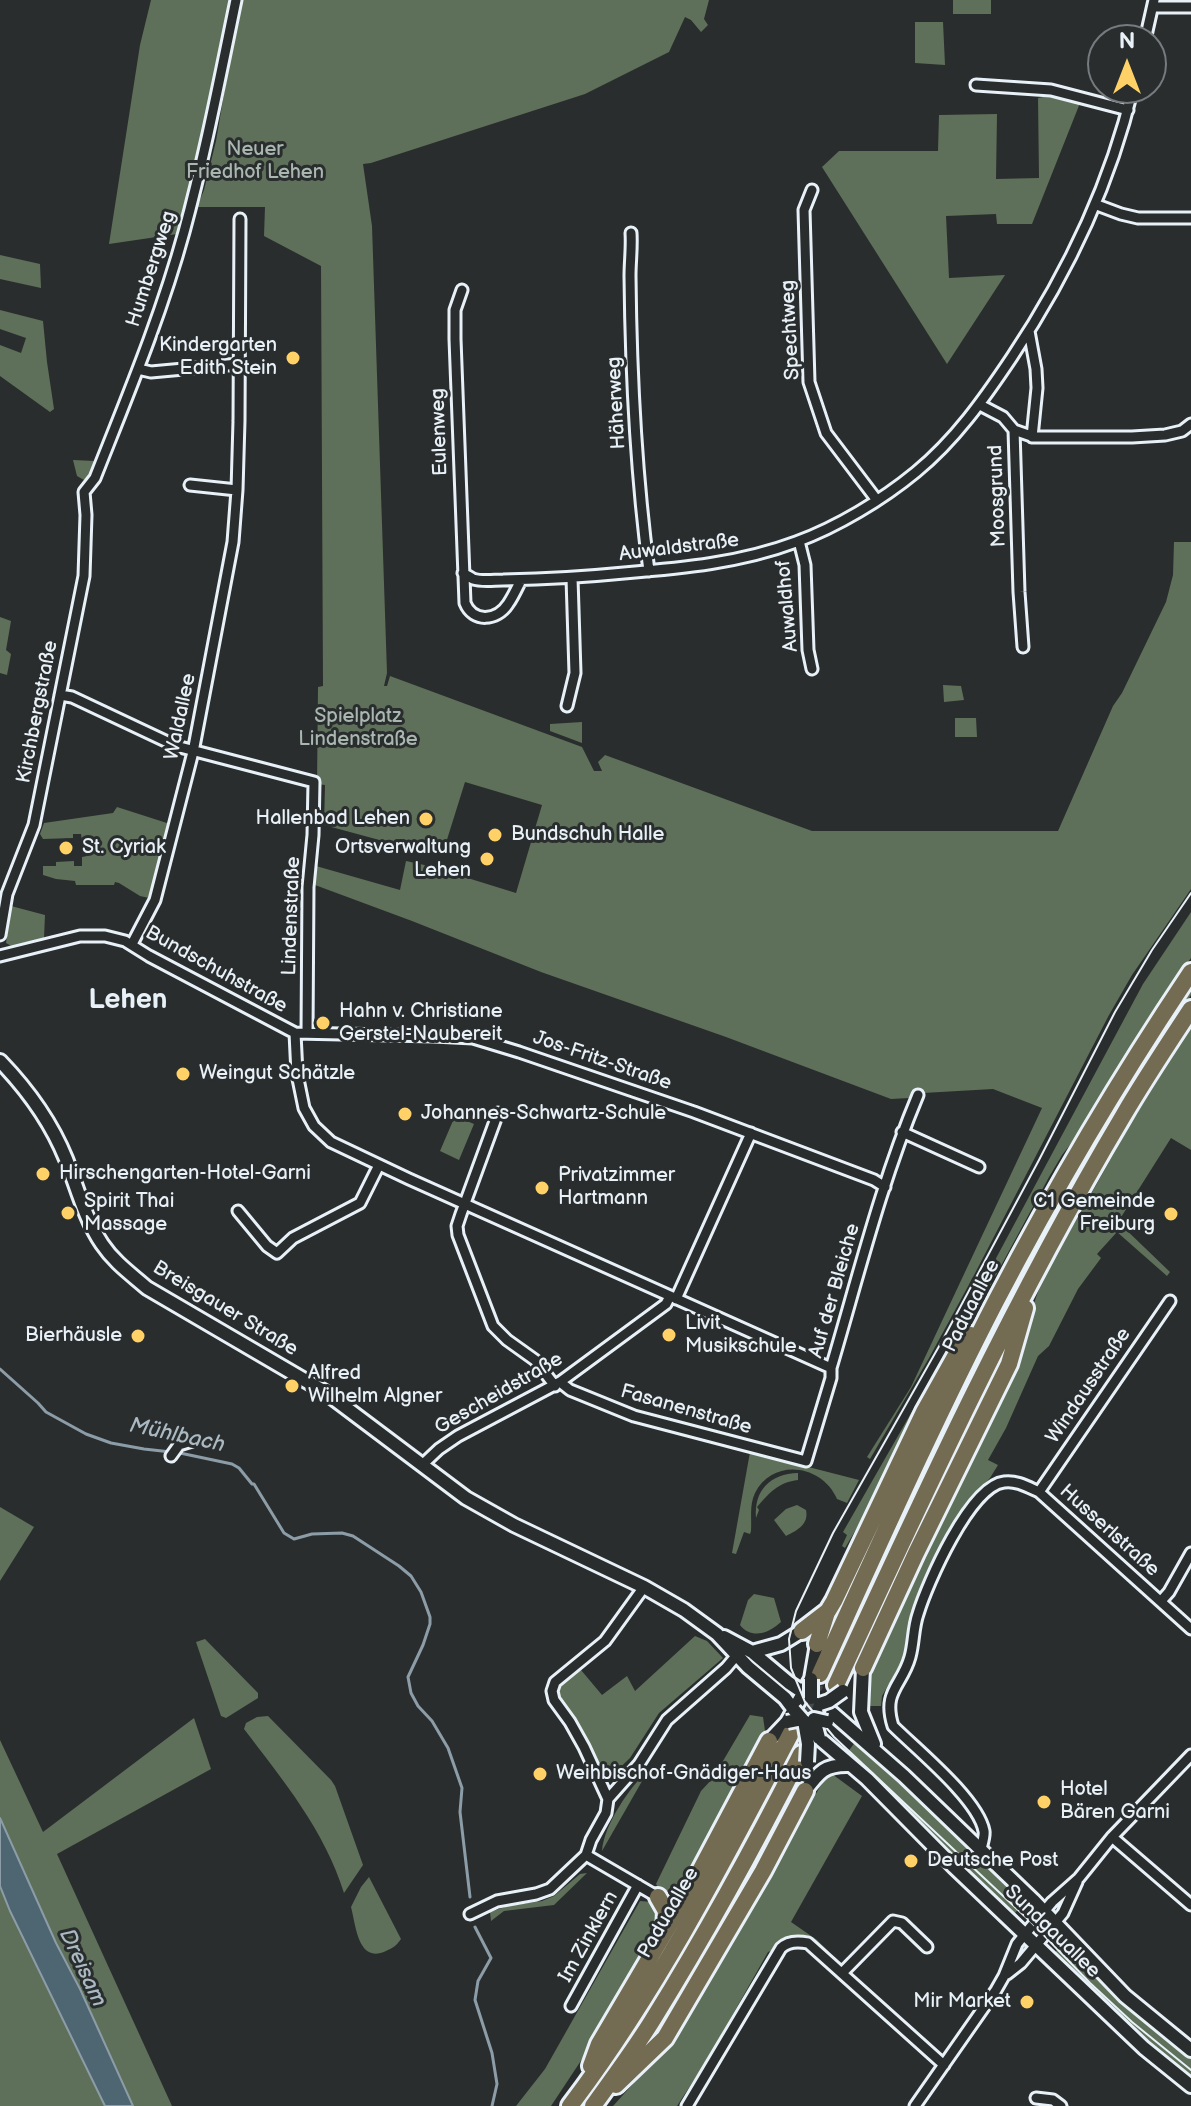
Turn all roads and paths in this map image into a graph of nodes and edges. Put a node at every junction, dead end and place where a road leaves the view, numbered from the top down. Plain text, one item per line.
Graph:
1 (236, 0) edge
2 (1153, 4) edge
3 (1191, 7) edge
4 (1149, 24) edge
5 (976, 85) dead end
6 (1129, 104) edge
7 (1128, 110) junction
8 (812, 190) dead end
9 (1097, 205) junction
10 (1191, 218) edge
11 (240, 219) dead end
12 (631, 233) dead end
13 (462, 290) dead end
14 (1029, 331) junction
15 (238, 364) junction
16 (138, 369) junction
17 (980, 405) junction
18 (1191, 424) edge
19 (1014, 430) junction
20 (1032, 437) junction
21 (190, 485) dead end
22 (237, 490) junction
23 (84, 492) joint
24 (876, 499) junction
25 (799, 541) junction
26 (649, 571) junction
27 (463, 573) junction
28 (572, 578) junction
29 (521, 580) junction
30 (1023, 647) dead end
31 (812, 669) dead end
32 (60, 695) junction
33 (567, 706) dead end
34 (193, 752) junction
35 (2, 904) edge
36 (0, 935) edge
37 (132, 944) junction
38 (0, 956) edge
39 (1191, 972) edge
40 (1191, 1009) edge
41 (295, 1033) junction
42 (307, 1033) junction
43 (0, 1061) edge
44 (918, 1095) dead end
45 (498, 1113) dead end
46 (902, 1132) junction
47 (751, 1133) junction
48 (379, 1165) junction
49 (979, 1167) dead end
50 (885, 1187) junction
51 (465, 1204) junction
52 (238, 1211) dead end
53 (1036, 1272) junction
54 (673, 1298) junction
55 (1170, 1301) dead end
56 (996, 1302) junction
57 (831, 1368) junction
58 (557, 1384) junction
59 (192, 1441) dead end
60 (171, 1456) dead end
61 (806, 1461) joint
62 (422, 1465) junction
63 (1039, 1492) junction
64 (1191, 1553) edge
65 (644, 1587) junction
66 (1161, 1601) junction
67 (828, 1611) junction
68 (1191, 1629) edge
69 (802, 1631) joint
70 (743, 1651) junction
71 (815, 1664) junction
72 (863, 1668) junction
73 (840, 1688) junction
74 (803, 1705) junction
75 (781, 1731) junction
76 (877, 1751) junction
77 (1191, 1755) edge
78 (804, 1758) junction
79 (850, 1765) junction
80 (805, 1791) junction
81 (608, 1799) junction
82 (1112, 1837) junction
83 (981, 1849) junction
84 (586, 1855) junction
85 (1079, 1878) junction
86 (638, 1885) junction
87 (691, 1888) junction
88 (658, 1897) junction
89 (1191, 1905) edge
90 (470, 1914) dead end
91 (1040, 1916) junction
92 (1051, 1927) junction
93 (665, 1932) junction
94 (1025, 1934) junction
95 (1036, 1944) junction
96 (927, 1947) dead end
97 (842, 1973) junction
98 (1004, 1976) junction
99 (571, 2006) dead end
100 (1191, 2050) edge
101 (944, 2065) junction
102 (1191, 2086) edge
103 (582, 2090) junction
104 (1036, 2098) dead end
105 (570, 2106) edge
106 (594, 2106) edge
107 (687, 2106) edge
108 (915, 2106) edge
109 (1061, 2106) edge

1 - 16 street, Humbergweg
2 - 3 street
2 - 4 street
5 - 7 street
6 - 7 street, Auwaldstraße
7 - 9 street, Auwaldstraße
8 - 24 street, Spechtweg
9 - 10 street
9 - 14 street, Auwaldstraße
11 - 15 street, Waldallee
12 - 26 street, Häherweg
13 - 27 street, Eulenweg
14 - 17 street, Auwaldstraße
14 - 20 street
15 - 16 street
15 - 22 street, Waldallee
16 - 23 street, Humbergweg
17 - 19 street
17 - 24 street, Auwaldstraße
18 - 20 street, Moosgrund
19 - 20 street, Moosgrund
19 - 30 street, Moosgrund
21 - 22 street
22 - 34 street, Waldallee
23 - 32 street, Kirchbergstraße
24 - 25 street, Auwaldstraße
25 - 26 street, Auwaldstraße
25 - 31 street, Auwaldhof
26 - 28 street, Auwaldstraße
27 - 29 street, Auwaldstraße
27 - 29 street
28 - 29 street, Auwaldstraße
28 - 33 street
32 - 34 street, Lindenstraße
32 - 35 street, Kirchbergstraße
34 - 37 street, Waldallee
34 - 42 street, Lindenstraße
35 - 36 street, Kirchbergstraße
37 - 38 street, Bundschuhstraße
37 - 41 street, Bundschuhstraße
39 - 56 highway, Paduaallee
40 - 53 highway, Paduaallee
41 - 42 street, Jos-Fritz-Straße
41 - 48 street, Bundschuhstraße
42 - 47 street, Jos-Fritz-Straße
43 - 62 street, Breisgauer Straße
44 - 46 street, Auf der Bleiche
45 - 51 street
46 - 49 street
46 - 50 street, Auf der Bleiche
47 - 50 street, Jos-Fritz-Straße
47 - 54 street, Gescheidstraße
48 - 51 street, Bundschuhstraße
48 - 52 street
50 - 57 street, Auf der Bleiche
51 - 54 street, Bundschuhstraße
51 - 58 street, Fasanenstraße
53 - 72 highway
53 - 73 highway, Paduaallee
54 - 57 street, Bundschuhstraße
54 - 58 street, Gescheidstraße
55 - 63 street, Windausstraße
56 - 67 highway
56 - 71 highway, Paduaallee
57 - 61 street, Auf der Bleiche
58 - 61 street, Fasanenstraße
58 - 62 street, Gescheidstraße
59 - 60 street
62 - 65 street, Breisgauer Straße
63 - 66 street, Husserlstraße
63 - 83 street
64 - 66 street
65 - 70 street, Breisgauer Straße
65 - 81 street
66 - 68 street, Husserlstraße
67 - 69 highway
67 - 71 highway
69 - 70 street
70 - 74 street, Breisgauer Straße
70 - 81 street
71 - 74 street, bridge
72 - 73 street
72 - 76 street
73 - 74 street, bridge
74 - 75 street, bridge
74 - 76 street, Sundgauallee
74 - 78 street, bridge
74 - 79 street, Sundgauallee, bridge
75 - 87 highway
75 - 103 highway, Paduaallee
76 - 83 street, Sundgauallee
77 - 82 street
78 - 80 street
78 - 106 highway, Paduaallee
79 - 80 street
79 - 94 street, Sundgauallee
80 - 106 highway
81 - 84 street
82 - 85 street
82 - 89 street
83 - 91 street, Sundgauallee
84 - 86 street
84 - 90 street
85 - 91 street
85 - 92 street
86 - 88 street
86 - 99 street, Im Zinklern
87 - 88 highway
87 - 93 highway
88 - 93 highway
91 - 92 street, Sundgauallee
91 - 94 street
92 - 95 street
92 - 100 street, Sundgauallee
93 - 103 highway
94 - 95 street, Sundgauallee
94 - 98 street
95 - 98 street
95 - 102 street, Sundgauallee
96 - 97 street
97 - 101 street
97 - 107 street
98 - 101 street
101 - 108 street
103 - 105 highway, Paduaallee
104 - 109 street

